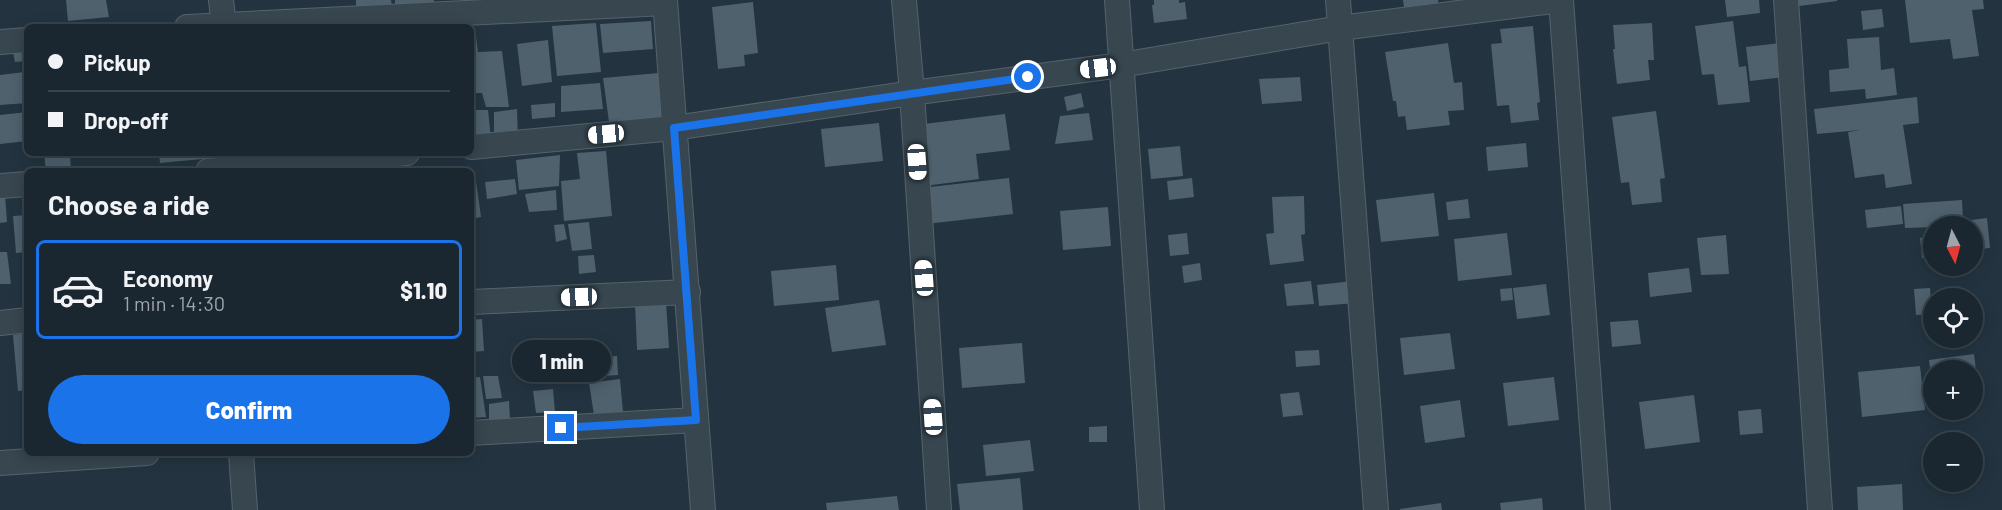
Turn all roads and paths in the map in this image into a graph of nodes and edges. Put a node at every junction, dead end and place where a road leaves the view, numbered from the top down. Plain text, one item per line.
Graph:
1 (221, 0) edge
2 (904, 0) edge
3 (1117, 0) edge
4 (1338, 0) edge
5 (1561, 0) edge
6 (1786, 0) edge
7 (665, 1) edge
8 (224, 24) edge
9 (259, 24) edge
10 (1340, 28) junction
11 (24, 40) edge
12 (0, 42) edge
13 (1121, 65) junction
14 (912, 93) junction
15 (674, 128) junction
16 (474, 147) edge
17 (365, 156) edge
18 (225, 166) edge
19 (24, 184) edge
20 (0, 186) edge
21 (687, 292) junction
22 (474, 302) edge
23 (24, 320) edge
24 (0, 323) edge
25 (696, 420) junction
26 (474, 433) edge
27 (107, 456) edge
28 (241, 456) edge
29 (0, 464) edge
30 (245, 510) edge
31 (703, 510) edge
32 (939, 510) edge
33 (1152, 510) edge
34 (1376, 510) edge
35 (1598, 510) edge
36 (1820, 510) edge

1 - 8 street
2 - 14 street
3 - 13 street
4 - 10 street
5 - 10 street
5 - 35 street
6 - 36 street
7 - 9 street
7 - 15 street
10 - 13 street
10 - 34 street
11 - 12 street
13 - 14 street
13 - 33 street
14 - 15 street
14 - 32 street
15 - 16 street
15 - 21 street
17 - 18 street
19 - 20 street
21 - 22 street
21 - 25 street
23 - 24 street
25 - 26 street
25 - 31 street
27 - 29 street
28 - 30 street

